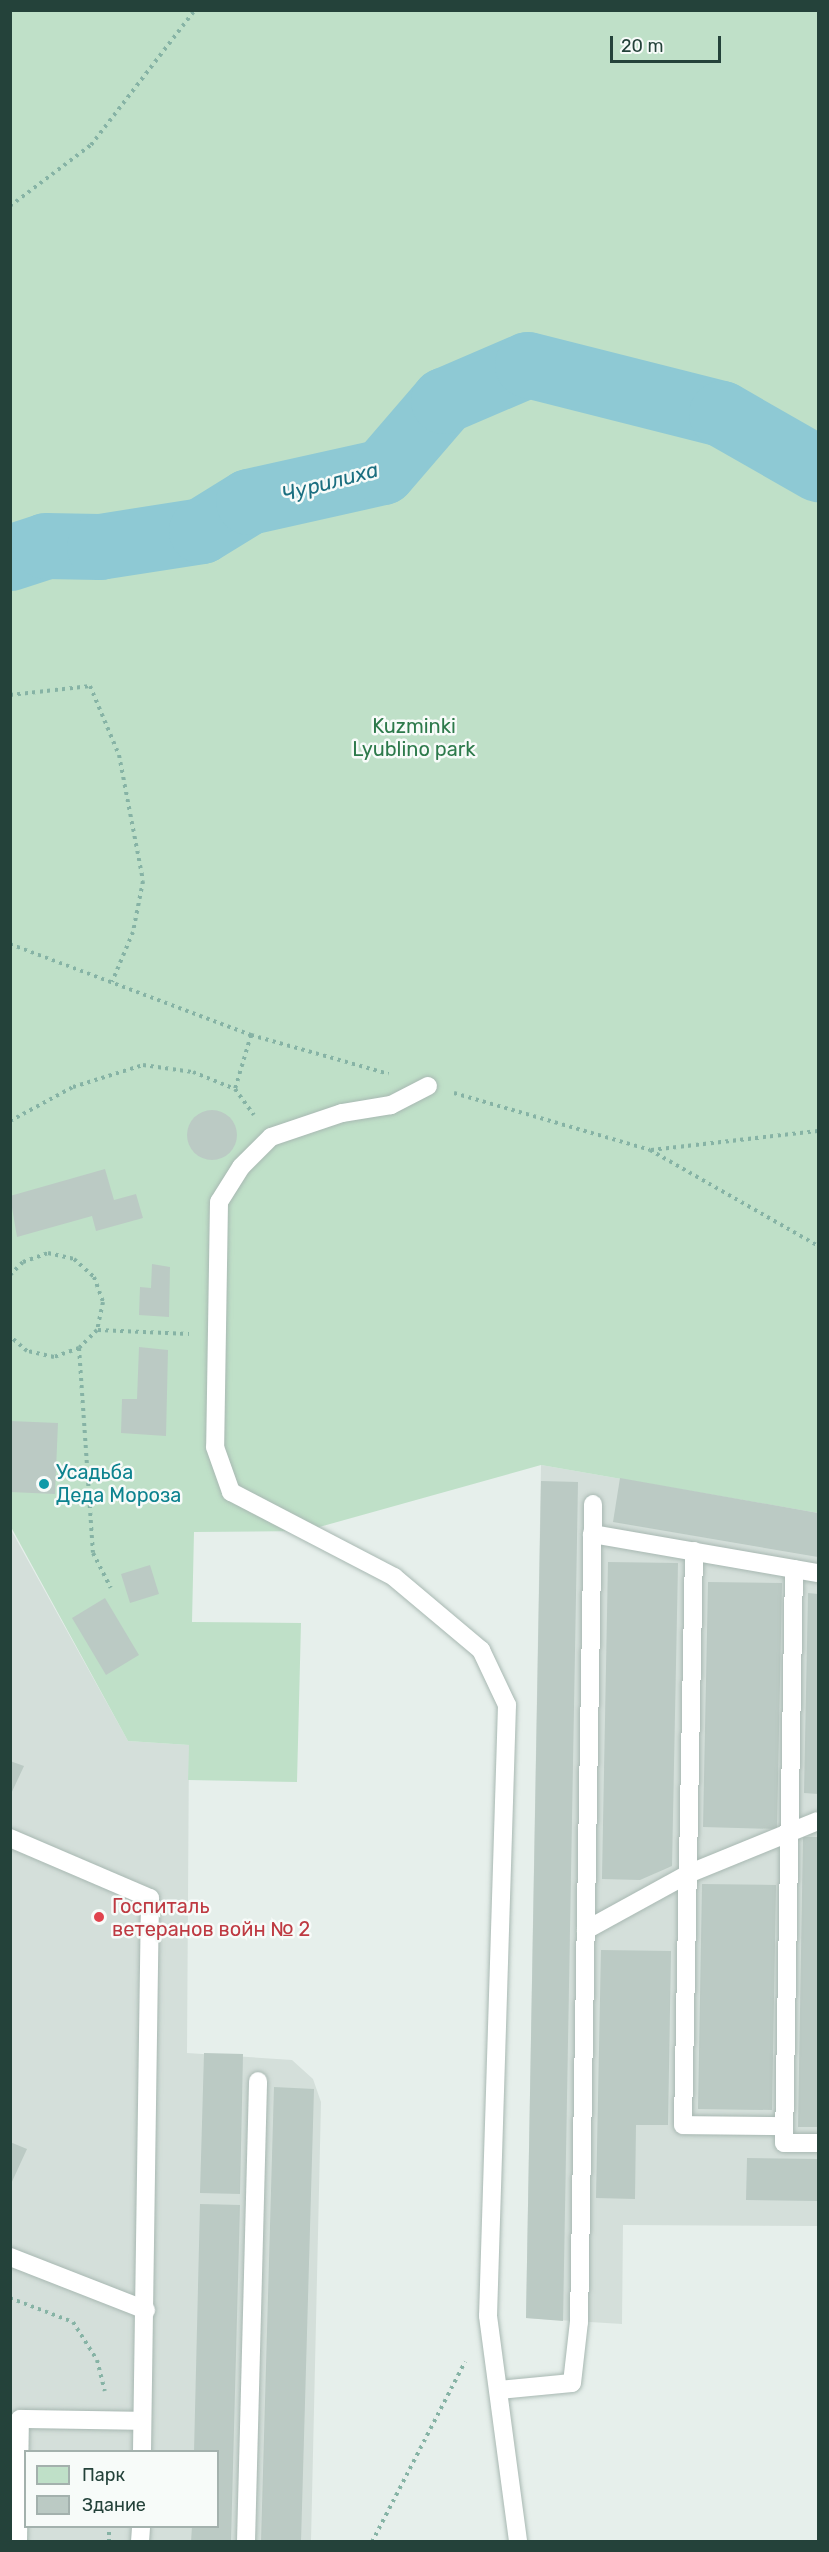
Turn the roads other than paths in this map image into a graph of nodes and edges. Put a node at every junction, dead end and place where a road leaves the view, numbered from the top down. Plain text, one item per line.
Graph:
1 (428, 1086) dead end
2 (593, 1504) dead end
3 (592, 1534) junction
4 (694, 1551) junction
5 (794, 1569) junction
6 (819, 1573) edge
7 (819, 1821) edge
8 (789, 1831) junction
9 (10, 1838) edge
10 (688, 1874) junction
11 (586, 1930) junction
12 (258, 2081) dead end
13 (784, 2126) junction
14 (819, 2144) edge
15 (10, 2257) edge
16 (146, 2310) junction
17 (499, 2390) junction
18 (142, 2421) junction
19 (142, 2450) edge
20 (18, 2541) edge
21 (246, 2541) edge
22 (518, 2541) edge

1 - 17 lane
2 - 3 lane
3 - 4 lane
3 - 11 lane
4 - 5 lane
4 - 10 lane
5 - 6 lane
5 - 8 lane
7 - 8 lane
8 - 10 lane
8 - 13 lane
9 - 16 lane
10 - 11 lane
10 - 13 lane
11 - 17 lane
12 - 21 lane
13 - 14 lane
15 - 16 lane
16 - 18 lane
17 - 22 lane
18 - 19 lane
18 - 20 lane

